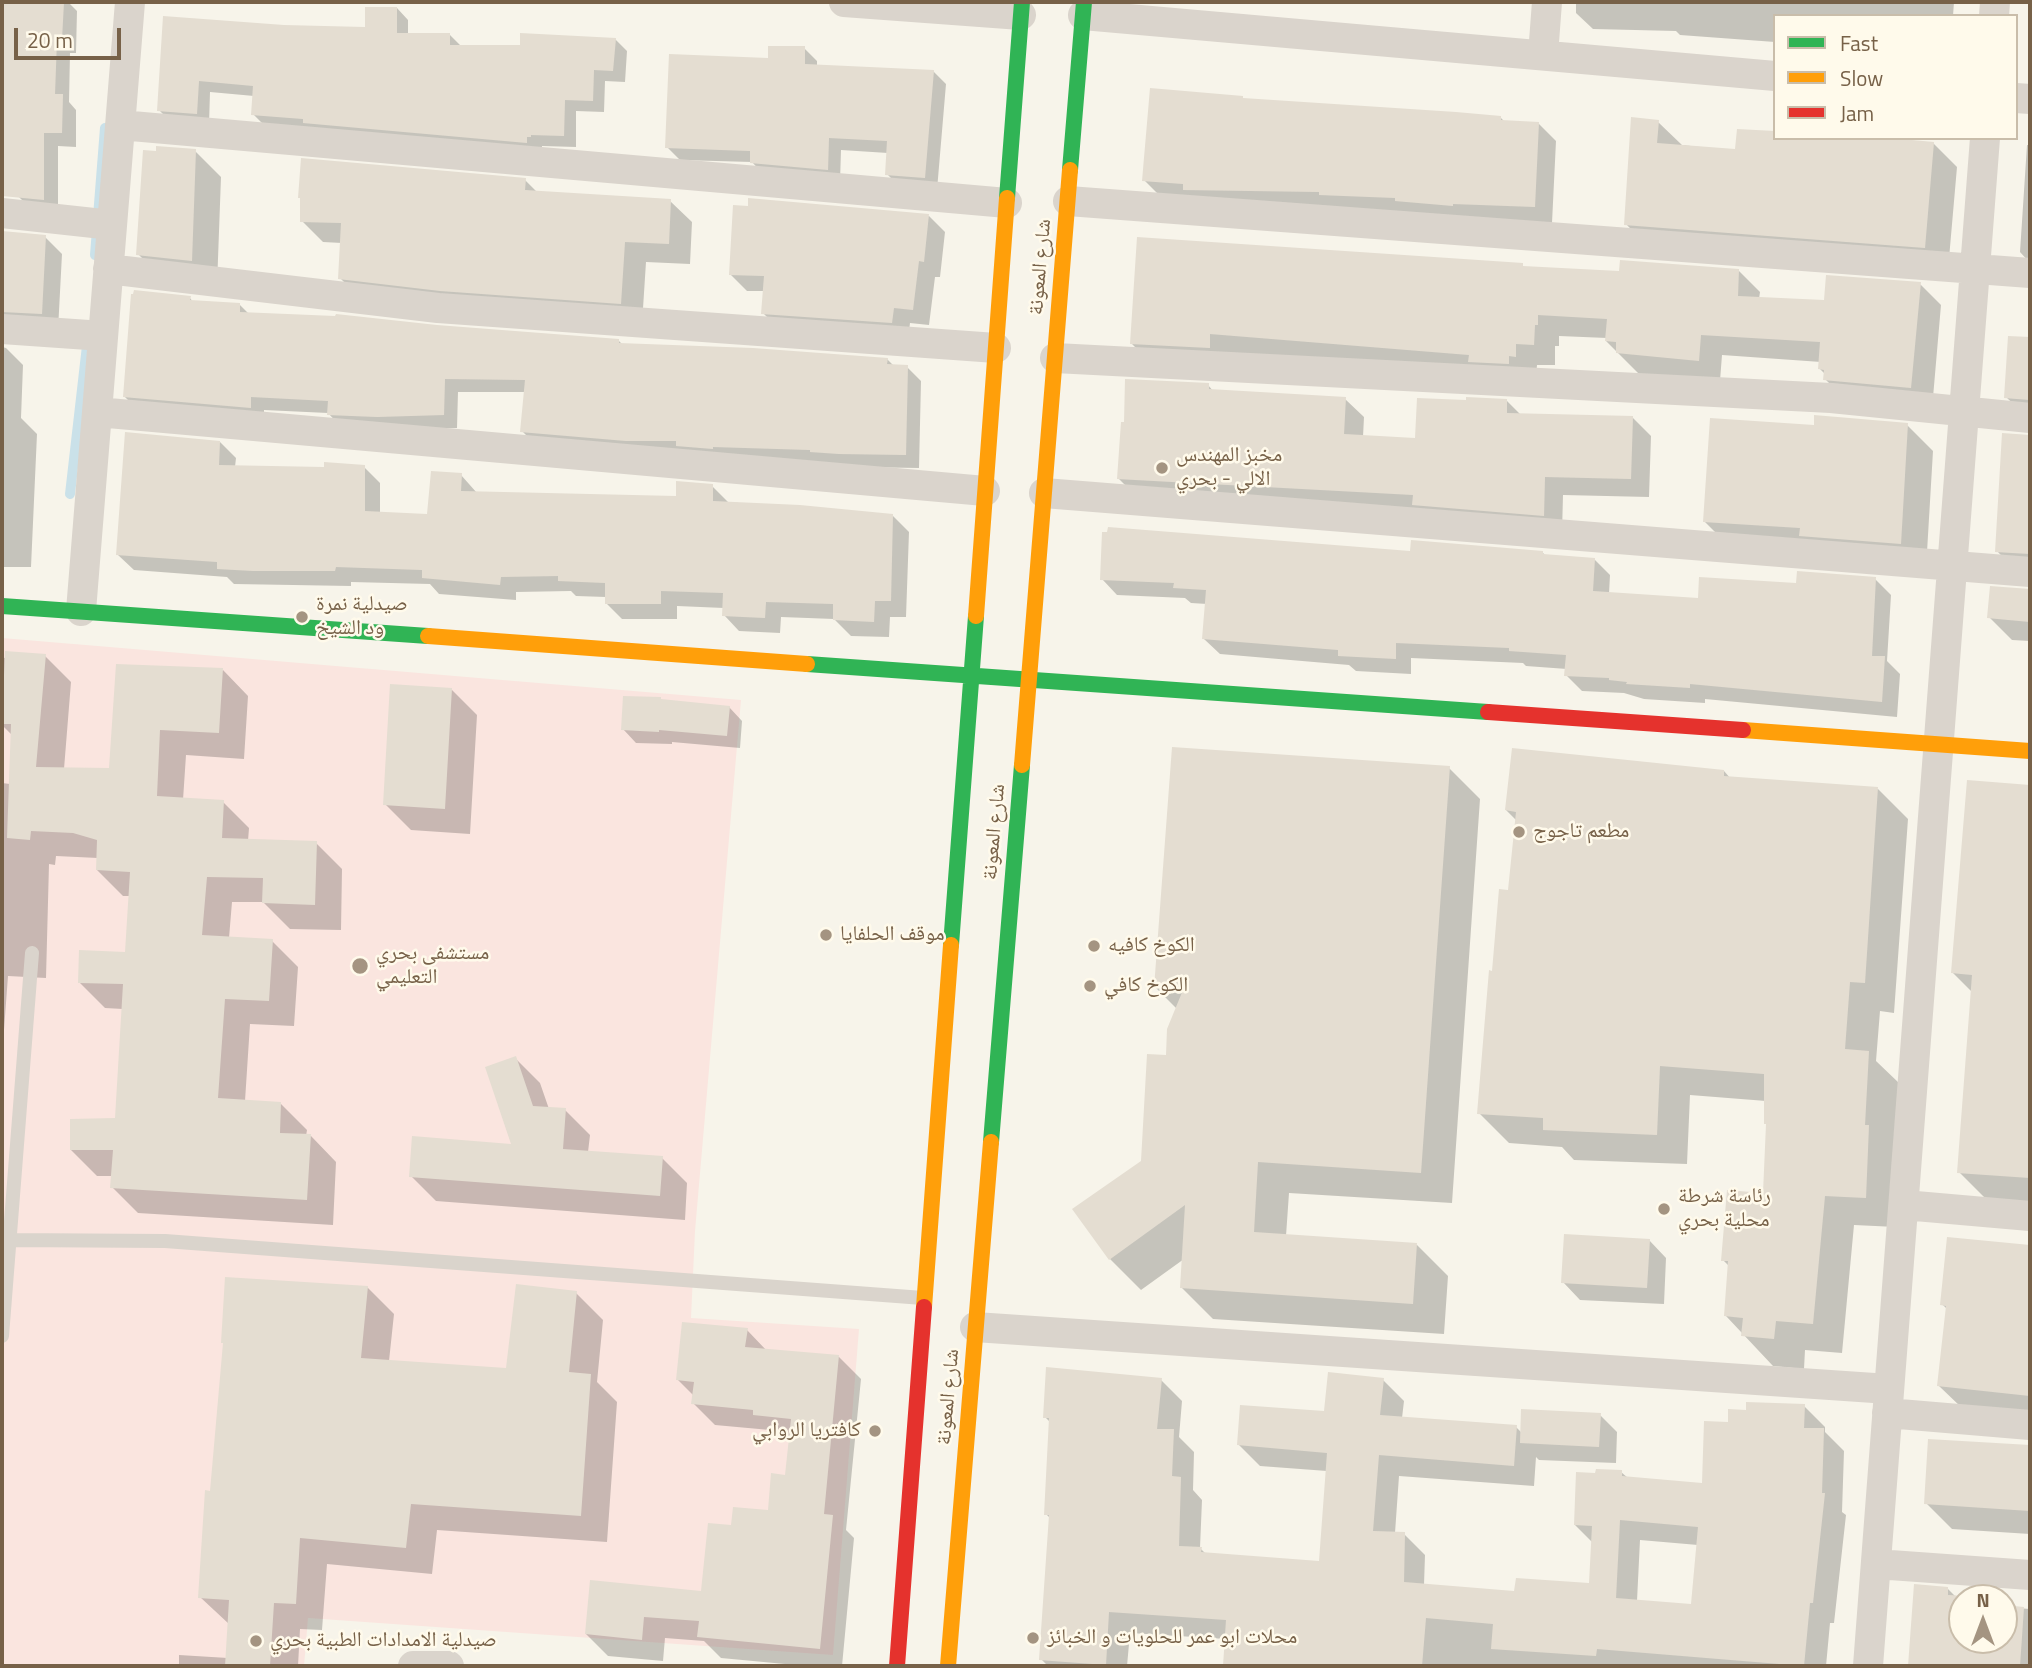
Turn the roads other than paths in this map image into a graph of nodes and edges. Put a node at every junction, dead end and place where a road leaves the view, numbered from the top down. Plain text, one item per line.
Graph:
1 (130, 2) edge
2 (844, 2) edge
3 (1547, 2) edge
4 (1021, 8) edge
5 (1083, 8) edge
6 (1543, 55) junction
7 (1773, 76) edge
8 (120, 125) junction
9 (1985, 140) edge
10 (1068, 201) junction
11 (1007, 203) junction
12 (2, 213) edge
13 (112, 225) junction
14 (108, 268) junction
15 (1975, 268) junction
16 (2030, 273) edge
17 (2, 329) edge
18 (103, 336) junction
19 (996, 348) junction
20 (1055, 358) junction
21 (1964, 411) junction
22 (97, 412) junction
23 (2030, 418) edge
24 (985, 491) junction
25 (1044, 493) junction
26 (1952, 566) junction
27 (2030, 572) edge
28 (2, 606) edge
29 (81, 611) junction
30 (971, 676) junction
31 (1029, 680) junction
32 (1938, 745) junction
33 (2030, 751) edge
34 (32, 953) dead end
35 (1903, 1205) junction
36 (2030, 1216) edge
37 (10, 1240) junction
38 (925, 1298) junction
39 (975, 1327) junction
40 (2, 1336) edge
41 (1888, 1401) junction
42 (2030, 1425) edge
43 (1876, 1564) junction
44 (2030, 1575) edge
45 (414, 1666) edge
46 (449, 1666) edge
47 (897, 1666) edge
48 (948, 1666) edge
49 (1868, 1666) edge

1 - 8 street
2 - 4 street
3 - 6 street
4 - 11 main road, شارع المعونة
5 - 6 street
5 - 10 main road, شارع المعونة
6 - 7 street
8 - 11 street
8 - 13 street
9 - 15 street
10 - 15 street
10 - 20 main road, شارع المعونة
11 - 19 main road, شارع المعونة
12 - 13 street
13 - 14 street
14 - 18 street
14 - 19 street
15 - 16 street
15 - 21 street
17 - 18 street
18 - 22 street
19 - 24 main road, شارع المعونة
20 - 21 street
20 - 25 main road, شارع المعونة
21 - 23 street
21 - 26 street
22 - 24 street
22 - 29 street
24 - 30 main road, شارع المعونة
25 - 26 street
25 - 31 main road, شارع المعونة
26 - 27 street
26 - 32 street
28 - 29 main road
29 - 30 main road
30 - 31 main road
30 - 38 main road, شارع المعونة
31 - 32 main road
31 - 39 main road, شارع المعونة
32 - 33 main road
32 - 35 street
34 - 37 lane
35 - 36 street
35 - 41 street
37 - 38 lane
37 - 40 lane
38 - 47 main road, شارع المعونة
39 - 41 street
39 - 48 main road, شارع المعونة
41 - 42 street
41 - 43 street
43 - 44 street
43 - 49 street
45 - 46 street

